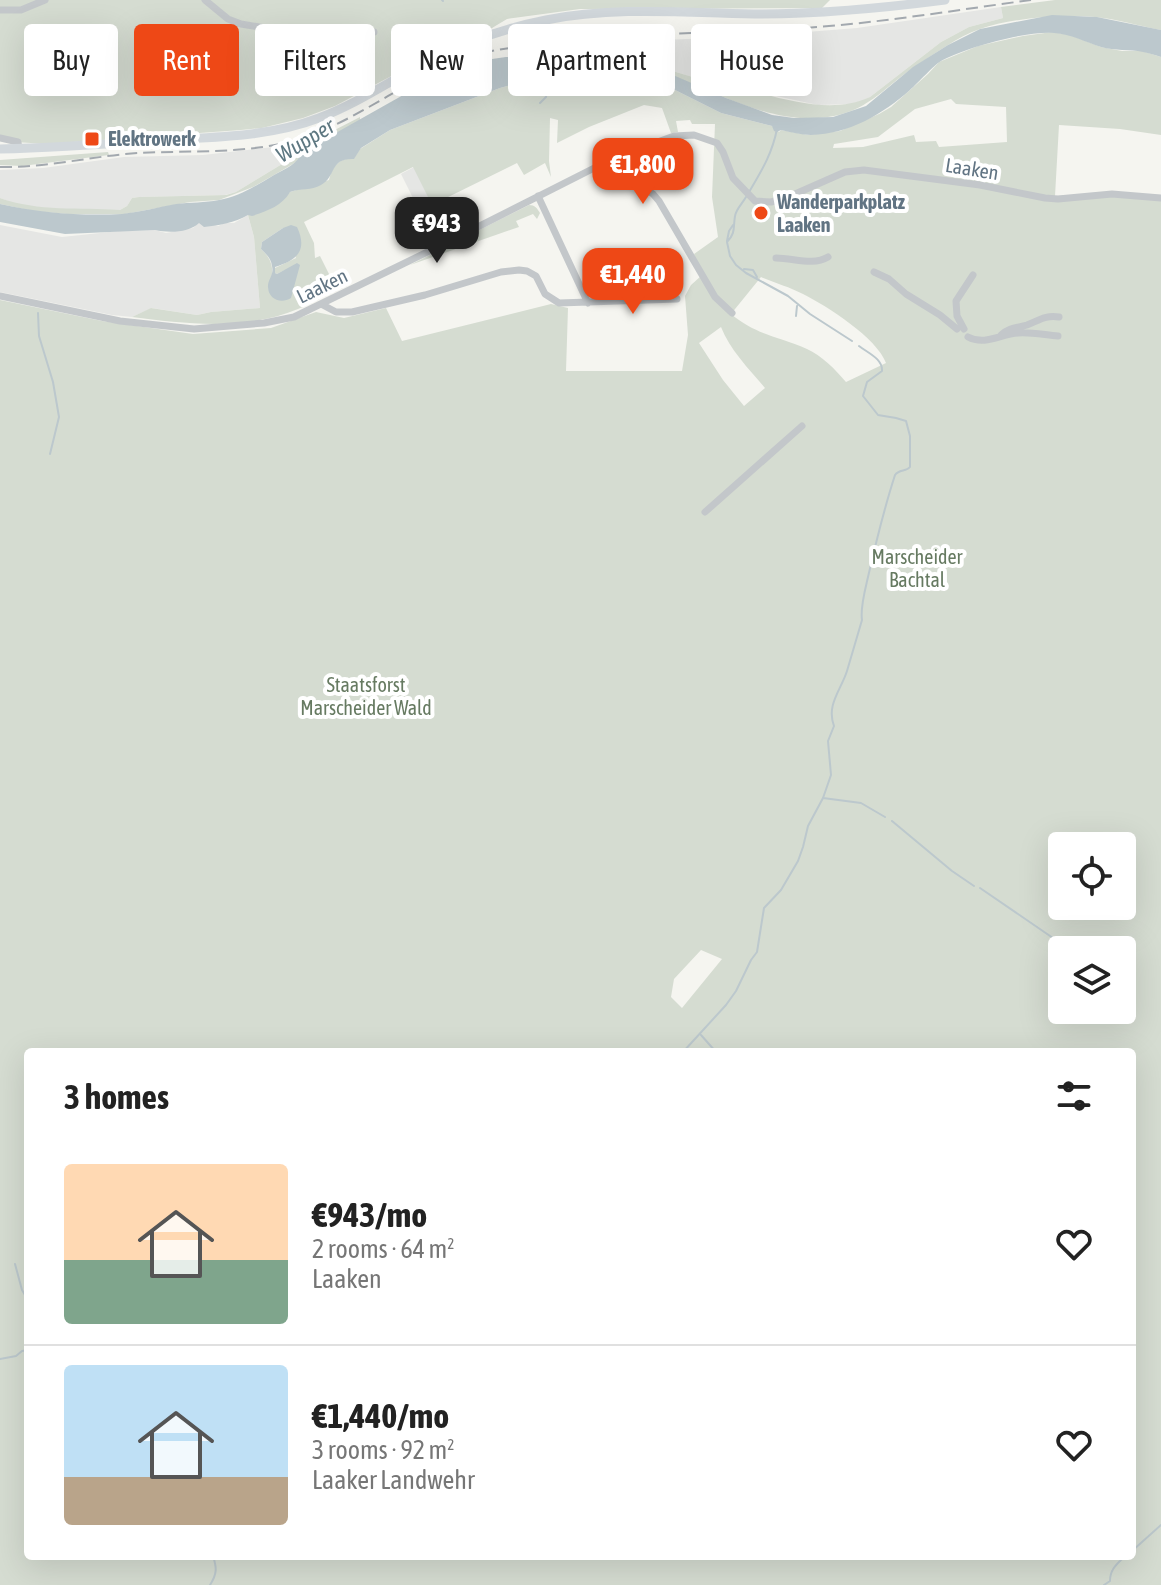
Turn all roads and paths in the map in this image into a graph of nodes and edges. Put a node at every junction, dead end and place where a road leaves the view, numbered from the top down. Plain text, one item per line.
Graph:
1 (45, 0) edge
2 (205, 0) edge
3 (945, 0) edge
4 (0, 10) edge
5 (255, 27) edge
6 (0, 138) edge
7 (0, 149) edge
8 (19, 149) junction
9 (603, 163) junction
10 (538, 196) junction
11 (1161, 198) edge
12 (828, 257) dead end
13 (776, 258) dead end
14 (874, 272) dead end
15 (973, 275) dead end
16 (0, 296) edge
17 (677, 299) dead end
18 (588, 303) junction
19 (321, 304) junction
20 (732, 313) dead end
21 (1059, 317) dead end
22 (963, 332) junction
23 (1058, 336) dead end
24 (997, 339) junction
25 (802, 426) dead end
26 (705, 512) dead end

1 - 4 street
2 - 5 street
3 - 8 main road
6 - 8 street
7 - 8 main road
9 - 10 street, Laaken
9 - 11 street, Laaken
9 - 20 street
10 - 18 street
10 - 19 street, Laaken
12 - 13 street
14 - 22 street
15 - 22 street
16 - 19 street, Laaken
17 - 18 street
18 - 19 street
21 - 24 street
22 - 24 street
23 - 24 street
25 - 26 street

